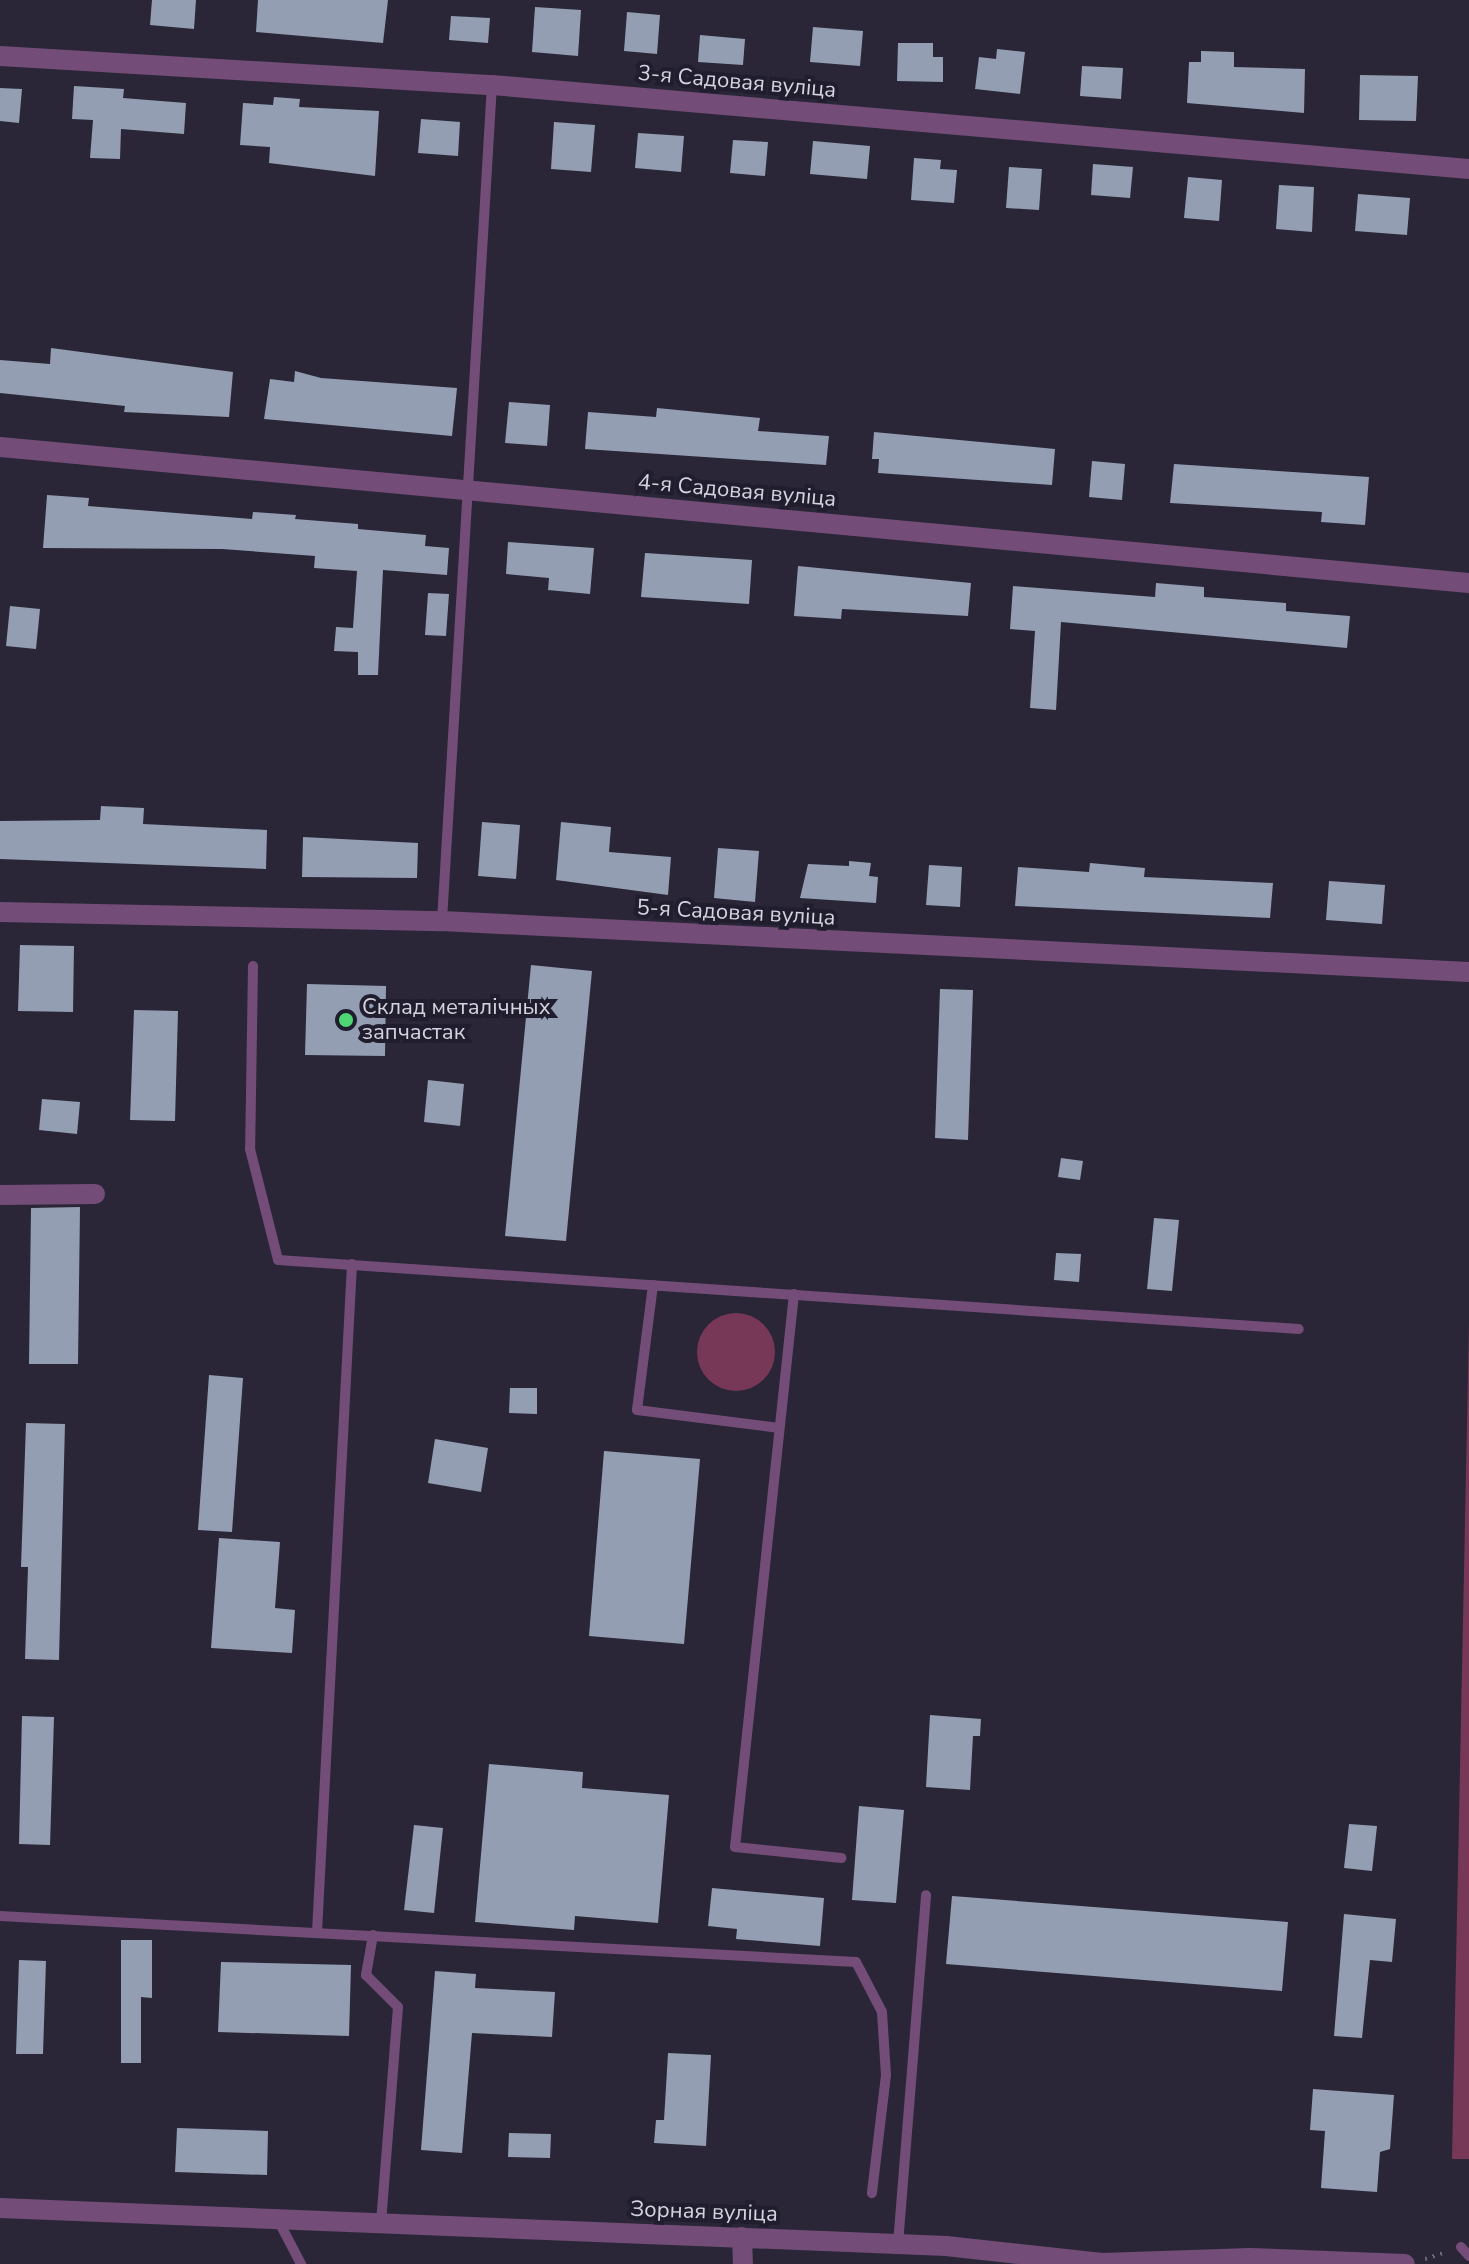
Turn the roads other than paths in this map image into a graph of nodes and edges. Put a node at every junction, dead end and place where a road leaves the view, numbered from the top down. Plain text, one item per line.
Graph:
1 (0, 56) edge
2 (492, 85) junction
3 (1469, 169) edge
4 (0, 447) edge
5 (467, 490) junction
6 (1469, 583) edge
7 (0, 912) edge
8 (442, 921) junction
9 (253, 966) dead end
10 (1469, 972) edge
11 (95, 1194) dead end
12 (0, 1195) edge
13 (352, 1264) junction
14 (653, 1285) junction
15 (794, 1294) junction
16 (1299, 1329) dead end
17 (779, 1428) junction
18 (841, 1858) dead end
19 (926, 1895) dead end
20 (0, 1916) edge
21 (317, 1932) junction
22 (373, 1935) junction
23 (872, 2193) dead end
24 (0, 2208) edge
25 (277, 2218) junction
26 (381, 2222) junction
27 (742, 2237) junction
28 (898, 2244) junction
29 (1461, 2247) road end
30 (1469, 2256) edge
31 (1250, 2261) edge
32 (1413, 2262) edge
33 (1102, 2263) edge
34 (1336, 2263) edge
35 (301, 2264) edge
36 (743, 2264) edge

1 - 2 street, 3-я Садовая вуліца
2 - 3 street, 3-я Садовая вуліца
2 - 5 lane
4 - 5 street, 4-я Садовая вуліца
5 - 6 street, 4-я Садовая вуліца
5 - 8 lane
7 - 8 street, 5-я Садовая вуліца
8 - 10 street, 5-я Садовая вуліца
9 - 13 lane
11 - 12 street
13 - 14 lane
13 - 21 lane
14 - 15 lane
14 - 17 lane
15 - 16 lane
15 - 17 lane
17 - 18 lane
19 - 28 lane
20 - 21 lane
21 - 22 lane
22 - 23 lane
22 - 26 lane
24 - 25 street, Зорная вуліца
25 - 26 street, Зорная вуліца
25 - 35 lane
26 - 27 street, Зорная вуліца
27 - 28 street, Зорная вуліца
27 - 36 street
28 - 33 street, Зорная вуліца
29 - 30 lane
31 - 33 street, Зорная вуліца
31 - 34 street, Зорная вуліца
32 - 34 street, Зорная вуліца

